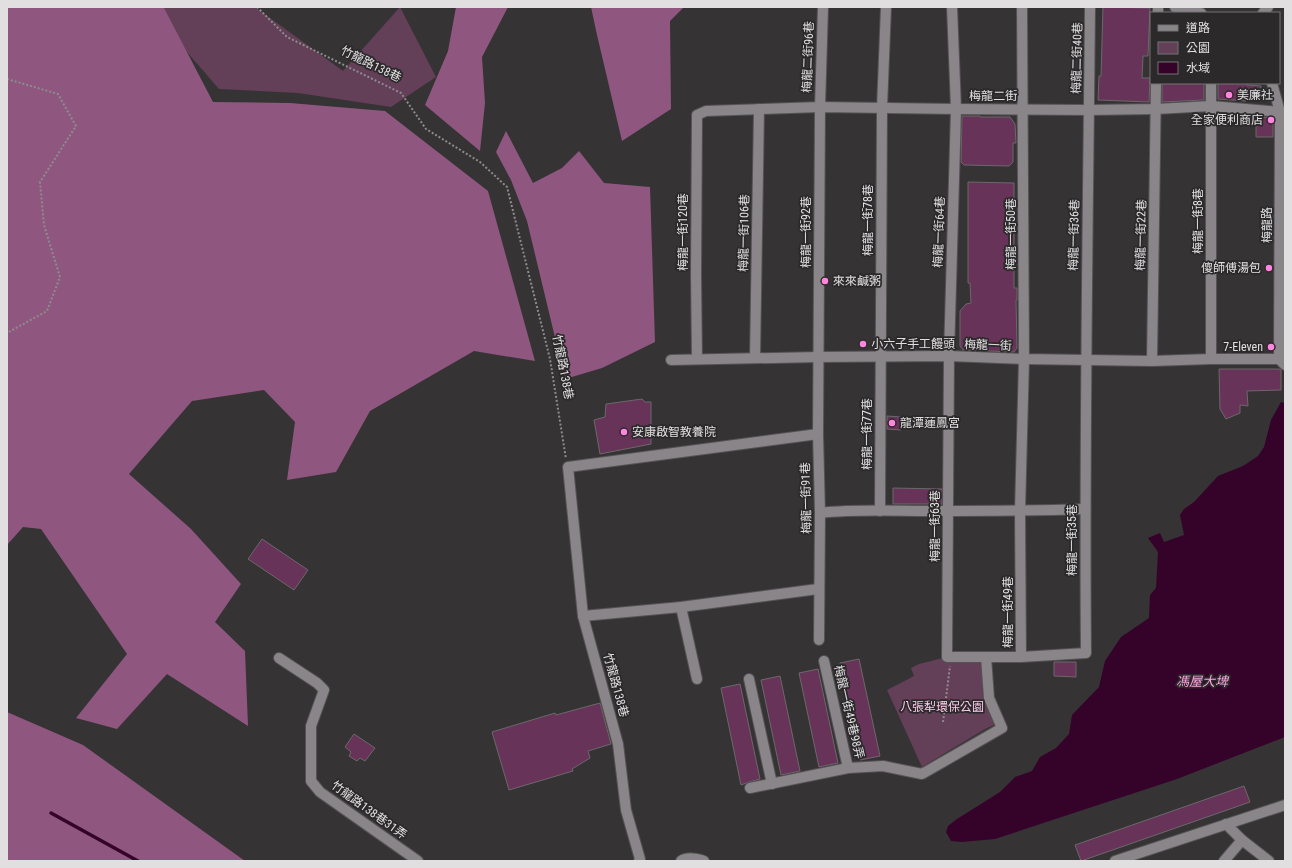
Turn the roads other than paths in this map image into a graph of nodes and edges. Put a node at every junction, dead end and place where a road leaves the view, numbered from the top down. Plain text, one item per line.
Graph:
1 (822, 7) edge
2 (886, 7) edge
3 (952, 7) edge
4 (1022, 7) edge
5 (1090, 7) edge
6 (1175, 7) edge
7 (1197, 12) edge
8 (1156, 84) edge
9 (1211, 84) edge
10 (1272, 84) edge
11 (1211, 106) junction
12 (820, 107) junction
13 (882, 108) junction
14 (759, 109) junction
15 (956, 109) junction
16 (1023, 109) junction
17 (1156, 109) junction
18 (1089, 110) junction
19 (706, 111) joint
20 (1282, 114) edge
21 (880, 356) junction
22 (949, 356) junction
23 (819, 357) junction
24 (755, 358) junction
25 (697, 359) junction
26 (1024, 359) junction
27 (1211, 359) junction
28 (671, 360) dead end
29 (1085, 360) junction
30 (1152, 361) junction
31 (1282, 362) edge
32 (818, 434) junction
33 (1084, 509) junction
34 (880, 511) junction
35 (948, 511) junction
36 (1020, 511) junction
37 (820, 513) junction
38 (818, 589) junction
39 (681, 607) junction
40 (583, 616) junction
41 (819, 640) dead end
42 (986, 657) junction
43 (1021, 657) junction
44 (278, 658) dead end
45 (824, 661) dead end
46 (697, 679) dead end
47 (749, 679) dead end
48 (848, 768) junction
49 (772, 784) junction
50 (750, 788) dead end
51 (1285, 805) edge
52 (1226, 824) junction
53 (1242, 840) junction
54 (418, 861) edge
55 (639, 861) edge
56 (681, 861) edge
57 (704, 861) edge
58 (1115, 861) edge
59 (1224, 861) edge
60 (1269, 861) edge

1 - 12 street, 梅龍二街96巷
2 - 13 street, 梅龍一街78巷
3 - 15 street, 梅龍一街64巷
4 - 16 street, 梅龍一街50巷
5 - 18 street, 梅龍二街40巷
6 - 7 street
8 - 17 street, 梅龍一街22巷
9 - 11 street, 梅龍一街8巷
10 - 20 street, 梅龍路
11 - 17 street, 梅龍二街
11 - 20 street, 梅龍二街
11 - 27 street, 梅龍一街8巷
12 - 13 street, 梅龍二街
12 - 14 street, 梅龍二街
12 - 23 street, 梅龍一街92巷
13 - 15 street, 梅龍二街
13 - 21 street, 梅龍一街78巷
14 - 19 street, 梅龍二街
14 - 24 street, 梅龍一街106巷
15 - 16 street, 梅龍二街
15 - 22 street, 梅龍一街64巷
16 - 18 street, 梅龍二街
16 - 26 street, 梅龍一街50巷
17 - 18 street, 梅龍二街
17 - 30 street, 梅龍一街22巷
18 - 29 street, 梅龍一街36巷
19 - 25 street, 梅龍一街120巷
20 - 31 street, 梅龍路
21 - 22 street, 梅龍一街
21 - 23 street, 梅龍一街
21 - 34 street, 梅龍一街77巷
22 - 26 street, 梅龍一街
22 - 35 street, 梅龍一街63巷
23 - 24 street, 梅龍一街
23 - 32 street, 梅龍一街91巷
24 - 25 street, 梅龍一街
25 - 28 street, 梅龍一街
26 - 29 street, 梅龍一街
26 - 36 street, 梅龍一街49巷
27 - 30 street, 梅龍一街
27 - 31 street, 梅龍一街
29 - 30 street, 梅龍一街
29 - 33 street, 梅龍一街35巷
32 - 37 street, 梅龍一街91巷
32 - 40 street, 竹龍路138巷
33 - 36 street
33 - 43 street, 梅龍一街35巷
34 - 35 street
34 - 37 street
35 - 36 street
35 - 42 street, 梅龍一街63巷
36 - 43 street, 梅龍一街49巷
37 - 38 street, 梅龍一街91巷
38 - 39 street
38 - 41 street, 梅龍一街91巷
39 - 40 street
39 - 46 street
40 - 55 street, 竹龍路138巷
42 - 43 street, 梅龍一街49巷
42 - 48 street, 梅龍一街49巷
44 - 54 street, 竹龍路138巷31弄
45 - 48 street, 梅龍一街49巷98弄
47 - 49 street
48 - 49 street, 梅龍一街49巷
49 - 50 street, 梅龍一街49巷
51 - 52 street
52 - 53 street
52 - 58 street
53 - 59 street
53 - 60 street
56 - 57 street

